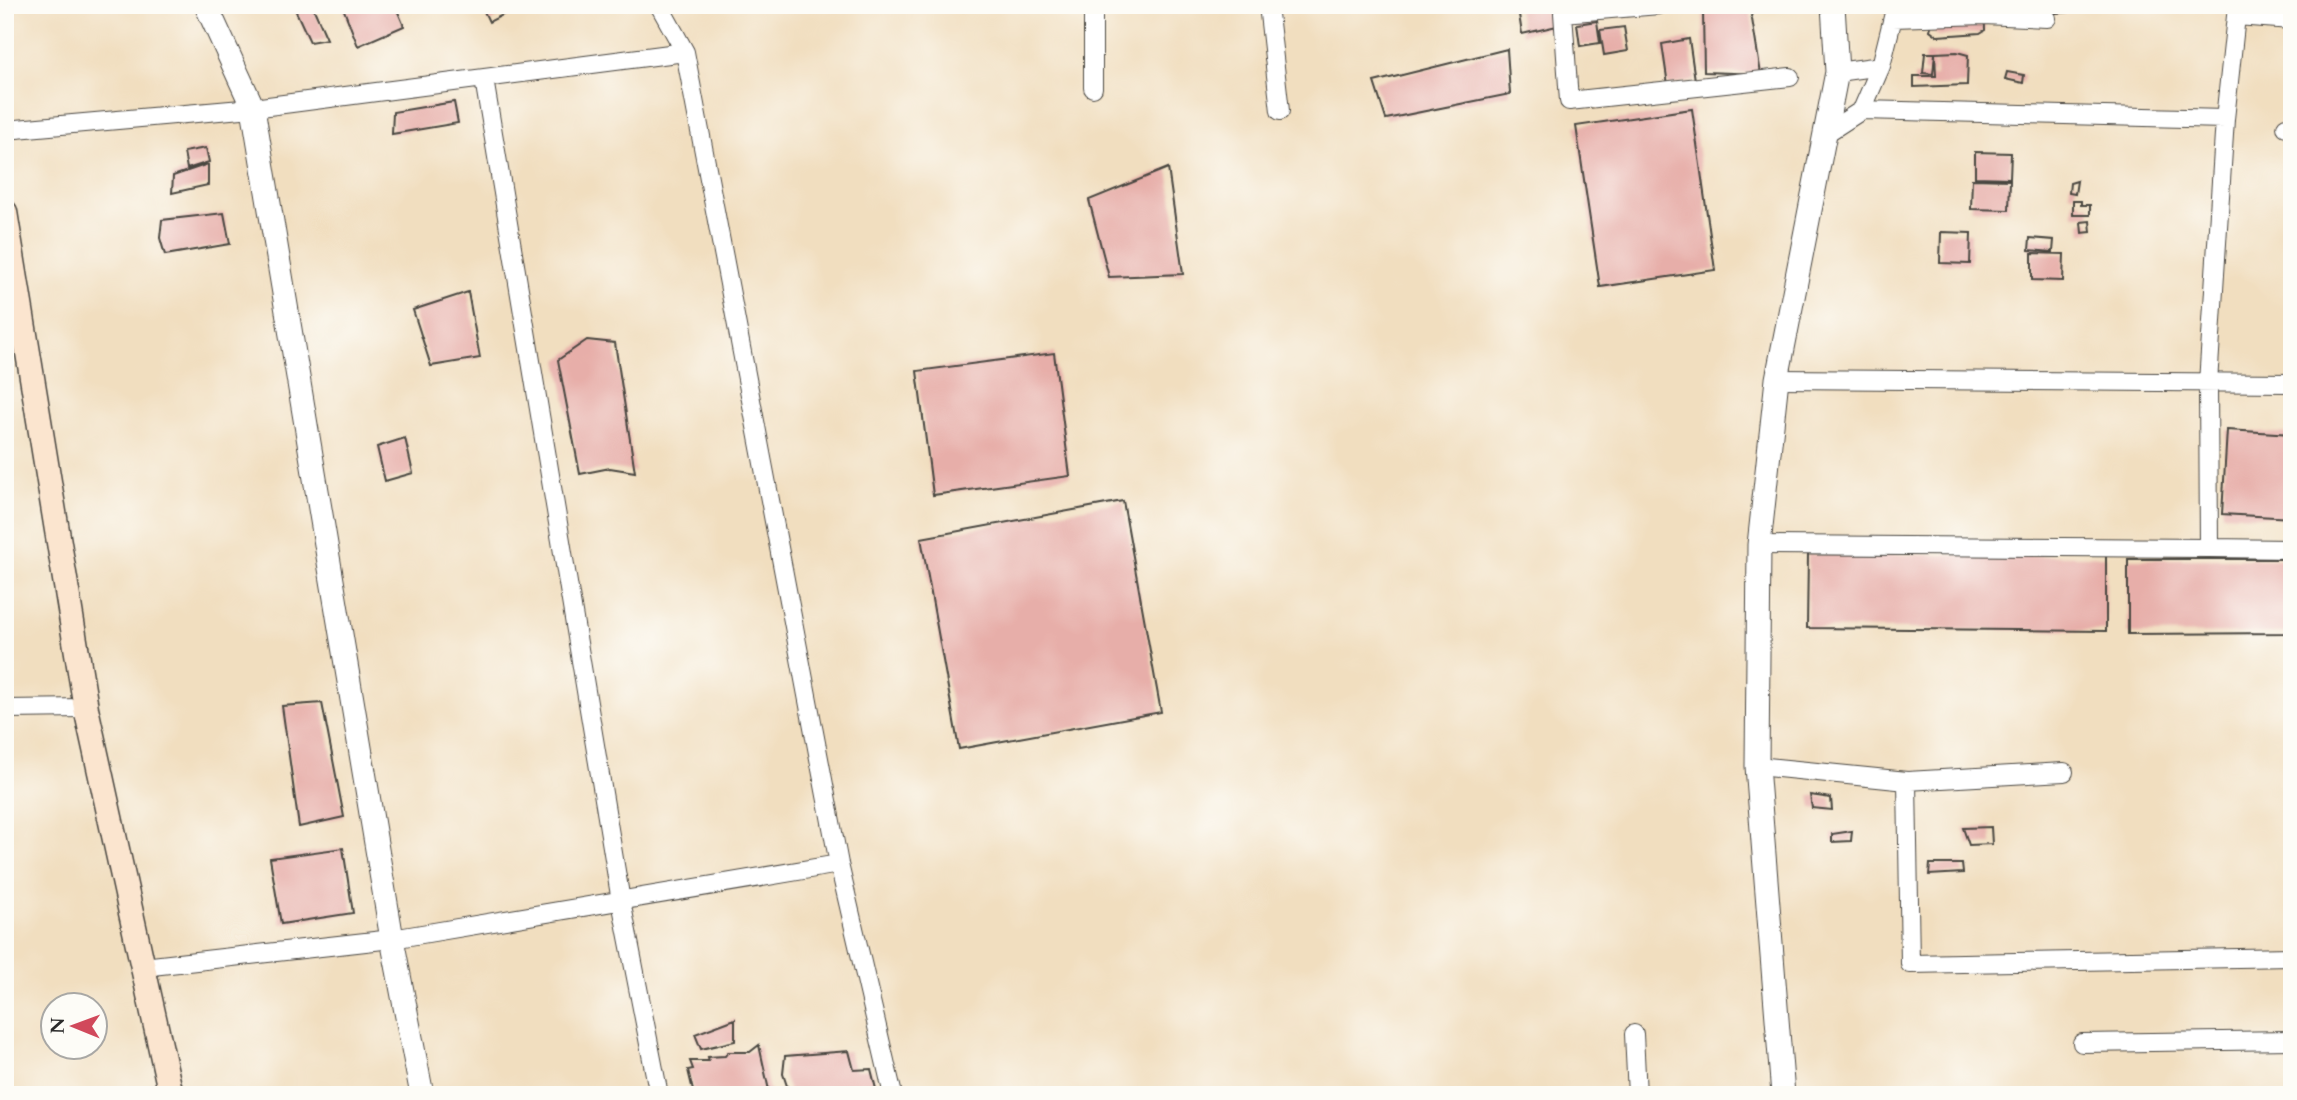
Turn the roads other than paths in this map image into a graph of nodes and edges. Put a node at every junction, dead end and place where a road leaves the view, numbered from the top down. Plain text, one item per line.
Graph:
1 (206, 5) edge
2 (659, 5) edge
3 (1093, 5) edge
4 (1268, 5) edge
5 (1659, 5) edge
6 (1833, 5) edge
7 (1563, 9) edge
8 (2237, 10) edge
9 (1895, 12) edge
10 (2047, 18) dead end
11 (2292, 20) edge
12 (685, 52) junction
13 (1881, 66) junction
14 (1837, 72) junction
15 (1790, 77) dead end
16 (484, 79) junction
17 (1093, 88) dead end
18 (253, 108) junction
19 (1862, 110) junction
20 (1280, 111) dead end
21 (2225, 119) junction
22 (5, 130) edge
23 (1825, 134) junction
24 (5, 212) edge
25 (1777, 379) junction
26 (2208, 383) junction
27 (2292, 383) edge
28 (1759, 545) junction
29 (2209, 548) junction
30 (2292, 549) edge
31 (86, 708) junction
32 (5, 709) edge
33 (1757, 766) junction
34 (2064, 772) dead end
35 (1907, 780) junction
36 (839, 864) junction
37 (621, 901) junction
38 (392, 939) junction
39 (2292, 957) edge
40 (143, 967) junction
41 (1634, 1034) dead end
42 (2292, 1040) edge
43 (2082, 1043) dead end
44 (171, 1095) edge
45 (422, 1095) edge
46 (659, 1095) edge
47 (893, 1095) edge
48 (1637, 1095) edge
49 (1783, 1095) edge

1 - 18 street
2 - 12 street
3 - 17 street
4 - 20 street
5 - 7 street
6 - 14 street
7 - 15 street
8 - 11 street
8 - 21 street
9 - 10 street
9 - 13 street
12 - 16 street
12 - 36 street
13 - 14 street
13 - 19 street
14 - 23 street
16 - 18 street
16 - 37 street
18 - 22 street
18 - 38 street
19 - 21 street
19 - 23 street
21 - 26 street
23 - 25 street
24 - 31 main road
25 - 26 street
25 - 28 street
26 - 27 street
26 - 29 street
28 - 29 street
28 - 33 street
29 - 30 street
31 - 32 street
31 - 40 main road
33 - 35 street
33 - 49 street
34 - 35 street
35 - 39 street
36 - 37 street
36 - 47 street
37 - 38 street
37 - 46 street
38 - 40 street
38 - 45 street
40 - 44 main road
41 - 48 street
42 - 43 street

